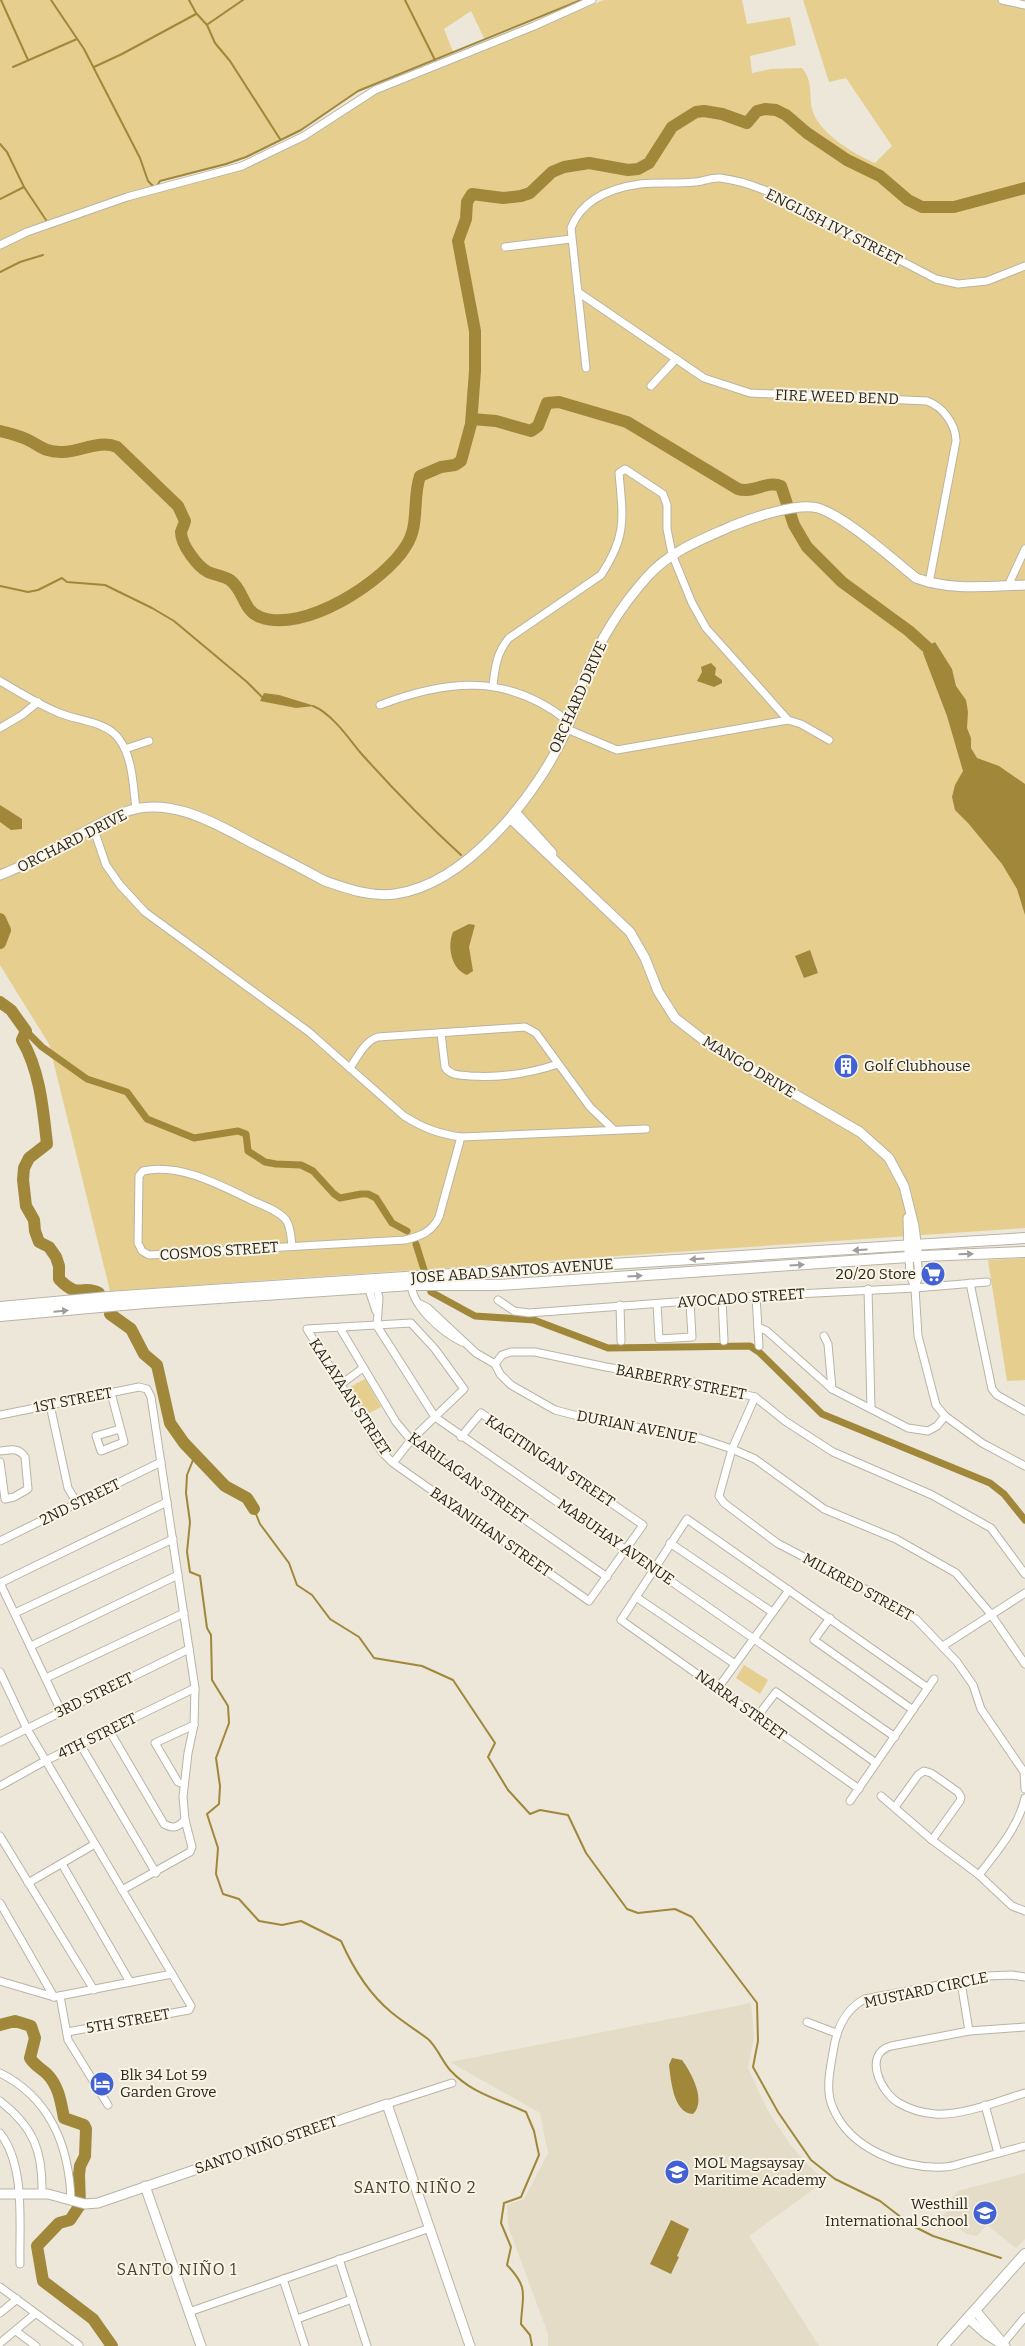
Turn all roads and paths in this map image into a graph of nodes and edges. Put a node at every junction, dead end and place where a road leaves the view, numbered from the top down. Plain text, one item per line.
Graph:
1 (592, 0) edge
2 (1002, 0) edge
3 (1025, 5) edge
4 (571, 239) junction
5 (0, 246) edge
6 (505, 247) dead end
7 (1025, 266) edge
8 (578, 292) junction
9 (676, 359) junction
10 (586, 368) dead end
11 (651, 386) dead end
12 (1025, 549) edge
13 (672, 554) junction
14 (929, 583) junction
15 (1025, 585) edge
16 (1008, 586) junction
17 (0, 682) edge
18 (493, 685) junction
19 (38, 702) junction
20 (380, 705) dead end
21 (788, 720) junction
22 (568, 726) junction
23 (0, 728) edge
24 (829, 740) dead end
25 (149, 741) dead end
26 (125, 749) junction
27 (136, 809) junction
28 (513, 816) junction
29 (93, 827) junction
30 (0, 875) edge
31 (441, 1033) junction
32 (558, 1064) junction
33 (350, 1068) junction
34 (646, 1129) dead end
35 (614, 1130) junction
36 (461, 1137) junction
37 (1025, 1238) edge
38 (292, 1246) junction
39 (913, 1252) junction
40 (1025, 1252) edge
41 (415, 1281) junction
42 (970, 1282) junction
43 (987, 1282) dead end
44 (374, 1285) junction
45 (915, 1288) junction
46 (868, 1289) junction
47 (756, 1296) junction
48 (722, 1298) junction
49 (498, 1300) dead end
50 (111, 1301) junction
51 (690, 1302) junction
52 (657, 1304) junction
53 (620, 1305) junction
54 (0, 1307) edge
55 (0, 1316) edge
56 (377, 1326) junction
57 (758, 1327) junction
58 (340, 1328) junction
59 (824, 1336) dead end
60 (621, 1341) dead end
61 (724, 1341) dead end
62 (760, 1346) dead end
63 (495, 1364) junction
64 (363, 1368) junction
65 (340, 1385) junction
66 (832, 1389) junction
67 (111, 1393) junction
68 (755, 1397) junction
69 (50, 1405) junction
70 (871, 1408) junction
71 (1025, 1411) edge
72 (0, 1415) edge
73 (945, 1416) junction
74 (435, 1417) junction
75 (120, 1429) dead end
76 (461, 1437) junction
77 (411, 1440) junction
78 (732, 1449) junction
79 (0, 1451) edge
80 (0, 1462) edge
81 (161, 1462) junction
82 (393, 1463) junction
83 (1025, 1466) edge
84 (167, 1502) junction
85 (77, 1504) junction
86 (172, 1539) junction
87 (0, 1541) edge
88 (670, 1543) junction
89 (627, 1549) junction
90 (654, 1569) junction
91 (1025, 1574) edge
92 (178, 1575) junction
93 (607, 1577) junction
94 (0, 1583) edge
95 (789, 1590) junction
96 (1025, 1592) edge
97 (636, 1597) junction
98 (772, 1612) junction
99 (15, 1613) junction
100 (184, 1613) junction
101 (990, 1614) junction
102 (830, 1618) junction
103 (754, 1639) junction
104 (31, 1646) junction
105 (943, 1646) junction
106 (189, 1649) junction
107 (735, 1664) junction
108 (1025, 1664) edge
109 (0, 1672) edge
110 (46, 1678) junction
111 (934, 1679) dead end
112 (195, 1688) junction
113 (718, 1688) junction
114 (928, 1688) junction
115 (913, 1710) junction
116 (61, 1711) junction
117 (758, 1717) junction
118 (194, 1725) junction
119 (27, 1729) junction
120 (109, 1730) junction
121 (894, 1737) junction
122 (0, 1742) edge
123 (80, 1744) junction
124 (46, 1761) junction
125 (876, 1764) junction
126 (1024, 1772) edge
127 (184, 1784) junction
128 (0, 1786) edge
129 (859, 1789) junction
130 (1025, 1789) edge
131 (881, 1796) dead end
132 (1025, 1798) edge
133 (850, 1801) dead end
134 (895, 1807) junction
135 (185, 1820) junction
136 (0, 1836) edge
137 (932, 1840) junction
138 (95, 1844) junction
139 (62, 1864) junction
140 (156, 1873) junction
141 (980, 1875) junction
142 (28, 1883) junction
143 (122, 1890) junction
144 (0, 1903) edge
145 (1025, 1911) edge
146 (172, 1974) junction
147 (1025, 1978) edge
148 (1, 1981) edge
149 (130, 1982) junction
150 (961, 1982) junction
151 (94, 1990) junction
152 (57, 1996) junction
153 (807, 2022) dead end
154 (1025, 2027) edge
155 (969, 2031) junction
156 (67, 2032) junction
157 (836, 2034) junction
158 (0, 2073) edge
159 (452, 2083) dead end
160 (1025, 2093) edge
161 (0, 2101) edge
162 (388, 2104) junction
163 (108, 2105) dead end
164 (985, 2105) junction
165 (0, 2133) edge
166 (1025, 2146) edge
167 (998, 2153) junction
168 (145, 2186) junction
169 (18, 2193) junction
170 (0, 2194) edge
171 (42, 2194) junction
172 (72, 2200) junction
173 (430, 2228) junction
174 (1025, 2254) edge
175 (339, 2259) junction
176 (20, 2264) dead end
177 (283, 2279) junction
178 (0, 2286) edge
179 (17, 2299) junction
180 (352, 2299) junction
181 (189, 2312) junction
182 (0, 2313) edge
183 (35, 2314) junction
184 (972, 2314) junction
185 (1025, 2318) edge
186 (296, 2319) junction
187 (16, 2331) junction
188 (0, 2343) edge
189 (79, 2345) edge
190 (1003, 2345) edge
191 (36, 2346) edge
192 (201, 2346) edge
193 (305, 2346) edge
194 (368, 2346) edge
195 (470, 2346) edge
196 (943, 2346) edge

1 - 5 street
2 - 3 street
4 - 6 street
4 - 7 street, ENGLISH IVY STREET
4 - 8 street, ENGLISH IVY STREET
8 - 9 street, FIRE WEED BEND
8 - 10 street, ENGLISH IVY STREET
9 - 11 street
9 - 14 street, FIRE WEED BEND
12 - 16 street
13 - 14 street, ORCHARD DRIVE
13 - 18 street
13 - 21 street
13 - 22 street, ORCHARD DRIVE
14 - 16 street, ORCHARD DRIVE
15 - 16 street, ORCHARD DRIVE
17 - 19 street
18 - 20 street
18 - 22 street
19 - 23 street
19 - 26 street
21 - 22 street
21 - 24 street
22 - 28 street, ORCHARD DRIVE
25 - 26 street
26 - 27 street
27 - 28 street, ORCHARD DRIVE
27 - 29 street, ORCHARD DRIVE
28 - 39 street, MANGO DRIVE
29 - 30 street, ORCHARD DRIVE
29 - 33 street
31 - 32 street
31 - 32 street
31 - 33 street
32 - 35 street
33 - 36 street
34 - 35 street
35 - 36 street
36 - 38 street, COSMOS STREET
37 - 39 main road, JOSE ABAD SANTOS AVENUE
38 - 38 street, COSMOS STREET
39 -> 40 main road, JOSE ABAD SANTOS AVENUE
39 - 41 main road, JOSE ABAD SANTOS AVENUE
39 - 45 street, MANGO DRIVE
41 - 44 main road, JOSE ABAD SANTOS AVENUE
41 - 63 street, DURIAN AVENUE
42 - 43 street, AVOCADO STREET
42 - 45 street, AVOCADO STREET
42 - 71 street
44 - 50 main road, JOSE ABAD SANTOS AVENUE
44 - 56 street
45 - 46 street, AVOCADO STREET
45 - 73 street, MANGO DRIVE
46 - 47 street, AVOCADO STREET
46 - 70 street
47 - 48 street, AVOCADO STREET
47 - 57 street
48 - 51 street, AVOCADO STREET
48 - 61 street
49 - 53 street, AVOCADO STREET
50 - 54 main road, JOSE ABAD SANTOS AVENUE
55 -> 50 main road, JOSE ABAD SANTOS AVENUE
51 - 52 street, AVOCADO STREET
51 - 52 street
52 - 53 street, AVOCADO STREET
53 - 60 street
56 - 58 street
56 - 74 street, MABUHAY AVENUE
56 - 74 street
57 - 62 street
57 - 66 street
58 - 64 street, KARILAGAN STREET
58 - 65 street, KALAYAAN STREET
59 - 66 street
63 - 68 street, BARBERRY STREET
63 - 78 street, DURIAN AVENUE
64 - 65 street
64 - 77 street, KARILAGAN STREET
65 - 82 street, KALAYAAN STREET
66 - 70 street
67 - 69 street, 1ST STREET
67 - 75 street
67 - 81 street, 1ST STREET
68 - 78 street, MILKRED STREET
68 - 91 street, BARBERRY STREET
69 - 72 street, 1ST STREET
69 - 85 street
70 - 73 street
73 - 83 street, MANGO DRIVE
74 - 76 street, MABUHAY AVENUE
74 - 77 street
76 - 89 street, MABUHAY AVENUE
76 - 89 street, KAGITINGAN STREET
77 - 82 street
77 - 93 street, KARILAGAN STREET
78 - 101 street, DURIAN AVENUE
78 - 105 street, MILKRED STREET
79 - 80 street
81 - 84 street
81 - 85 street, 2ND STREET
82 - 93 street, BAYANIHAN STREET
84 - 86 street
84 - 94 street
85 - 87 street, 2ND STREET
86 - 92 street
86 - 99 street
88 - 90 street
88 - 95 street
88 - 98 street
89 - 90 street, MABUHAY AVENUE
89 - 93 street
90 - 97 street
90 - 103 street, MABUHAY AVENUE
92 - 100 street
92 - 104 street
94 - 99 street
95 - 98 street
95 - 102 street
96 - 101 street
97 - 107 street
97 - 113 street, NARRA STREET
98 - 103 street
99 - 104 street
100 - 106 street
100 - 110 street
101 - 105 street
101 - 108 street, DURIAN AVENUE
102 - 114 street
102 - 115 street
103 - 107 street
103 - 121 street, MABUHAY AVENUE
104 - 110 street
105 - 126 street, MILKRED STREET
106 - 112 street
106 - 116 street, 3RD STREET
107 - 113 street
109 - 119 street
110 - 116 street
111 - 114 street
112 - 118 street
112 - 120 street, 4TH STREET
113 - 117 street, NARRA STREET
114 - 115 street
115 - 121 street
116 - 119 street, 3RD STREET
117 - 125 street
117 - 129 street, NARRA STREET
118 - 127 street
118 - 127 street
119 - 122 street, 3RD STREET
119 - 124 street
120 - 123 street, 4TH STREET
120 - 135 street
121 - 125 street
123 - 124 street, 4TH STREET
123 - 140 street
124 - 128 street, 4TH STREET
124 - 138 street
125 - 129 street
126 - 130 street, MILKRED STREET
127 - 135 street
129 - 133 street
131 - 134 street
132 - 141 street
134 - 137 street
134 - 137 street
135 - 140 street
136 - 142 street
137 - 141 street
138 - 139 street
138 - 143 street
139 - 142 street
139 - 149 street
140 - 143 street
141 - 145 street
142 - 151 street
143 - 146 street
144 - 152 street
146 - 149 street
146 - 156 street, 5TH STREET
147 - 150 street, MUSTARD CIRCLE
148 - 152 street
149 - 151 street
150 - 155 street
150 - 157 street, MUSTARD CIRCLE
151 - 152 street
152 - 156 street
153 - 157 street
154 - 155 street
155 - 164 street
156 - 163 street
157 - 167 street, MUSTARD CIRCLE
158 - 172 street
159 - 162 street
160 - 164 street
161 - 171 street
162 - 168 street, SANTO NIÑO STREET
162 - 173 street
164 - 167 street
165 - 169 street
166 - 167 street, MUSTARD CIRCLE
168 - 172 street, SANTO NIÑO STREET
168 - 181 street
169 - 170 street
169 - 171 street
169 - 176 street
171 - 172 street
173 - 175 street
173 - 195 street
174 - 184 main road
175 - 177 street
175 - 180 street
177 - 181 street
177 - 186 street
178 - 179 street
179 - 182 street
179 - 183 street
180 - 186 street
180 - 194 street
181 - 192 street
183 - 187 street
183 - 189 street
184 - 190 street
184 - 196 main road
185 - 190 street
186 - 193 street
187 - 188 street
187 - 191 street

